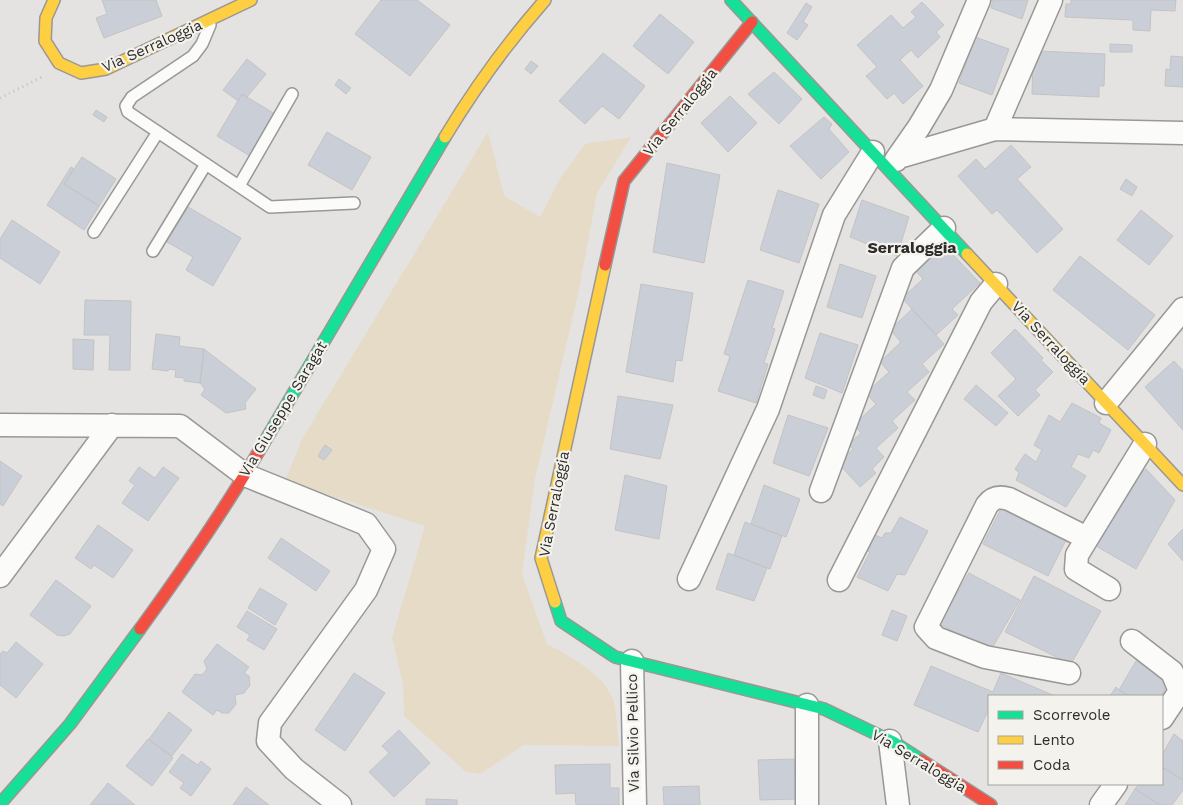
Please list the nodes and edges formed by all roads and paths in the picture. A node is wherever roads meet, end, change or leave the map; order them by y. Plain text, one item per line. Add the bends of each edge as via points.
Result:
1 (54, 0) edge
2 (252, 0) edge
3 (545, 0) edge
4 (731, 0) edge
5 (979, 0) edge
6 (1051, 0) edge
7 (213, 18) junction
8 (752, 22) junction
9 (66, 66) junction
10 (292, 94) dead end
11 (0, 98) edge
12 (995, 129) junction
13 (158, 132) junction
14 (1183, 133) edge
15 (886, 159) junction
16 (206, 164) junction
17 (239, 186) junction
18 (354, 203) dead end
19 (944, 228) junction
20 (94, 232) dead end
21 (153, 251) dead end
22 (996, 284) junction
23 (1183, 309) edge
24 (1106, 402) junction
25 (0, 425) edge
26 (112, 426) junction
27 (1145, 444) junction
28 (245, 475) junction
29 (1183, 485) edge
30 (822, 491) dead end
31 (1087, 538) junction
32 (0, 576) edge
33 (688, 579) dead end
34 (839, 580) dead end
35 (1109, 589) dead end
36 (1132, 641) dead end
37 (632, 661) junction
38 (1069, 673) dead end
39 (807, 705) junction
40 (1163, 716) edge
41 (890, 741) junction
42 (1115, 785) edge
43 (0, 804) edge
44 (340, 805) edge
45 (635, 805) edge
46 (808, 805) edge
47 (898, 805) edge
48 (991, 805) edge
49 (1101, 805) edge

1 - 9 street via 46,18 45,41 59,63
2 - 7 street, Via Serraloggia
3 - 28 street, Via Giuseppe Saragat via 522,26 460,112
4 - 8 street, Via Serraloggia
5 - 15 street via 941,90 919,128
6 - 12 street
7 - 9 street, Via Serraloggia via 106,69 81,73
7 - 13 lane via 193,56 132,97 126,106 128,112
8 - 15 street, Via Serraloggia
8 - 37 street, Via Serraloggia via 624,181 541,558 561,621 615,657
9 - 11 path
10 - 17 lane
12 - 14 street
12 - 15 street
13 - 16 lane
13 - 20 lane
15 - 19 street, Via Serraloggia
15 - 33 street via 834,215 768,409
16 - 17 lane
16 - 21 lane
17 - 18 lane via 270,207
19 - 22 street, Via Serraloggia
19 - 30 street via 903,268
22 - 24 street, Via Serraloggia
22 - 34 street via 981,302
23 - 24 street
24 - 27 street, Via Serraloggia
25 - 26 street
26 - 28 street via 180,426
26 - 32 street
27 - 29 street, Via Serraloggia
27 - 31 street
28 - 43 street, Via Giuseppe Saragat via 164,596 82,708
28 - 44 street via 366,524 384,549 366,590 270,723 268,741 294,769
31 - 35 street via 1077,555 1076,569
31 - 38 street via 1008,499 994,498 987,505 926,627 936,638 985,657
36 - 40 street via 1172,672 1180,691
37 - 39 street, Via Serraloggia
37 - 45 street, Via Silvio Pellico
39 - 41 street, Via Serraloggia via 824,709
39 - 46 street
41 - 47 street
41 - 48 street, Via Serraloggia
42 - 49 street

